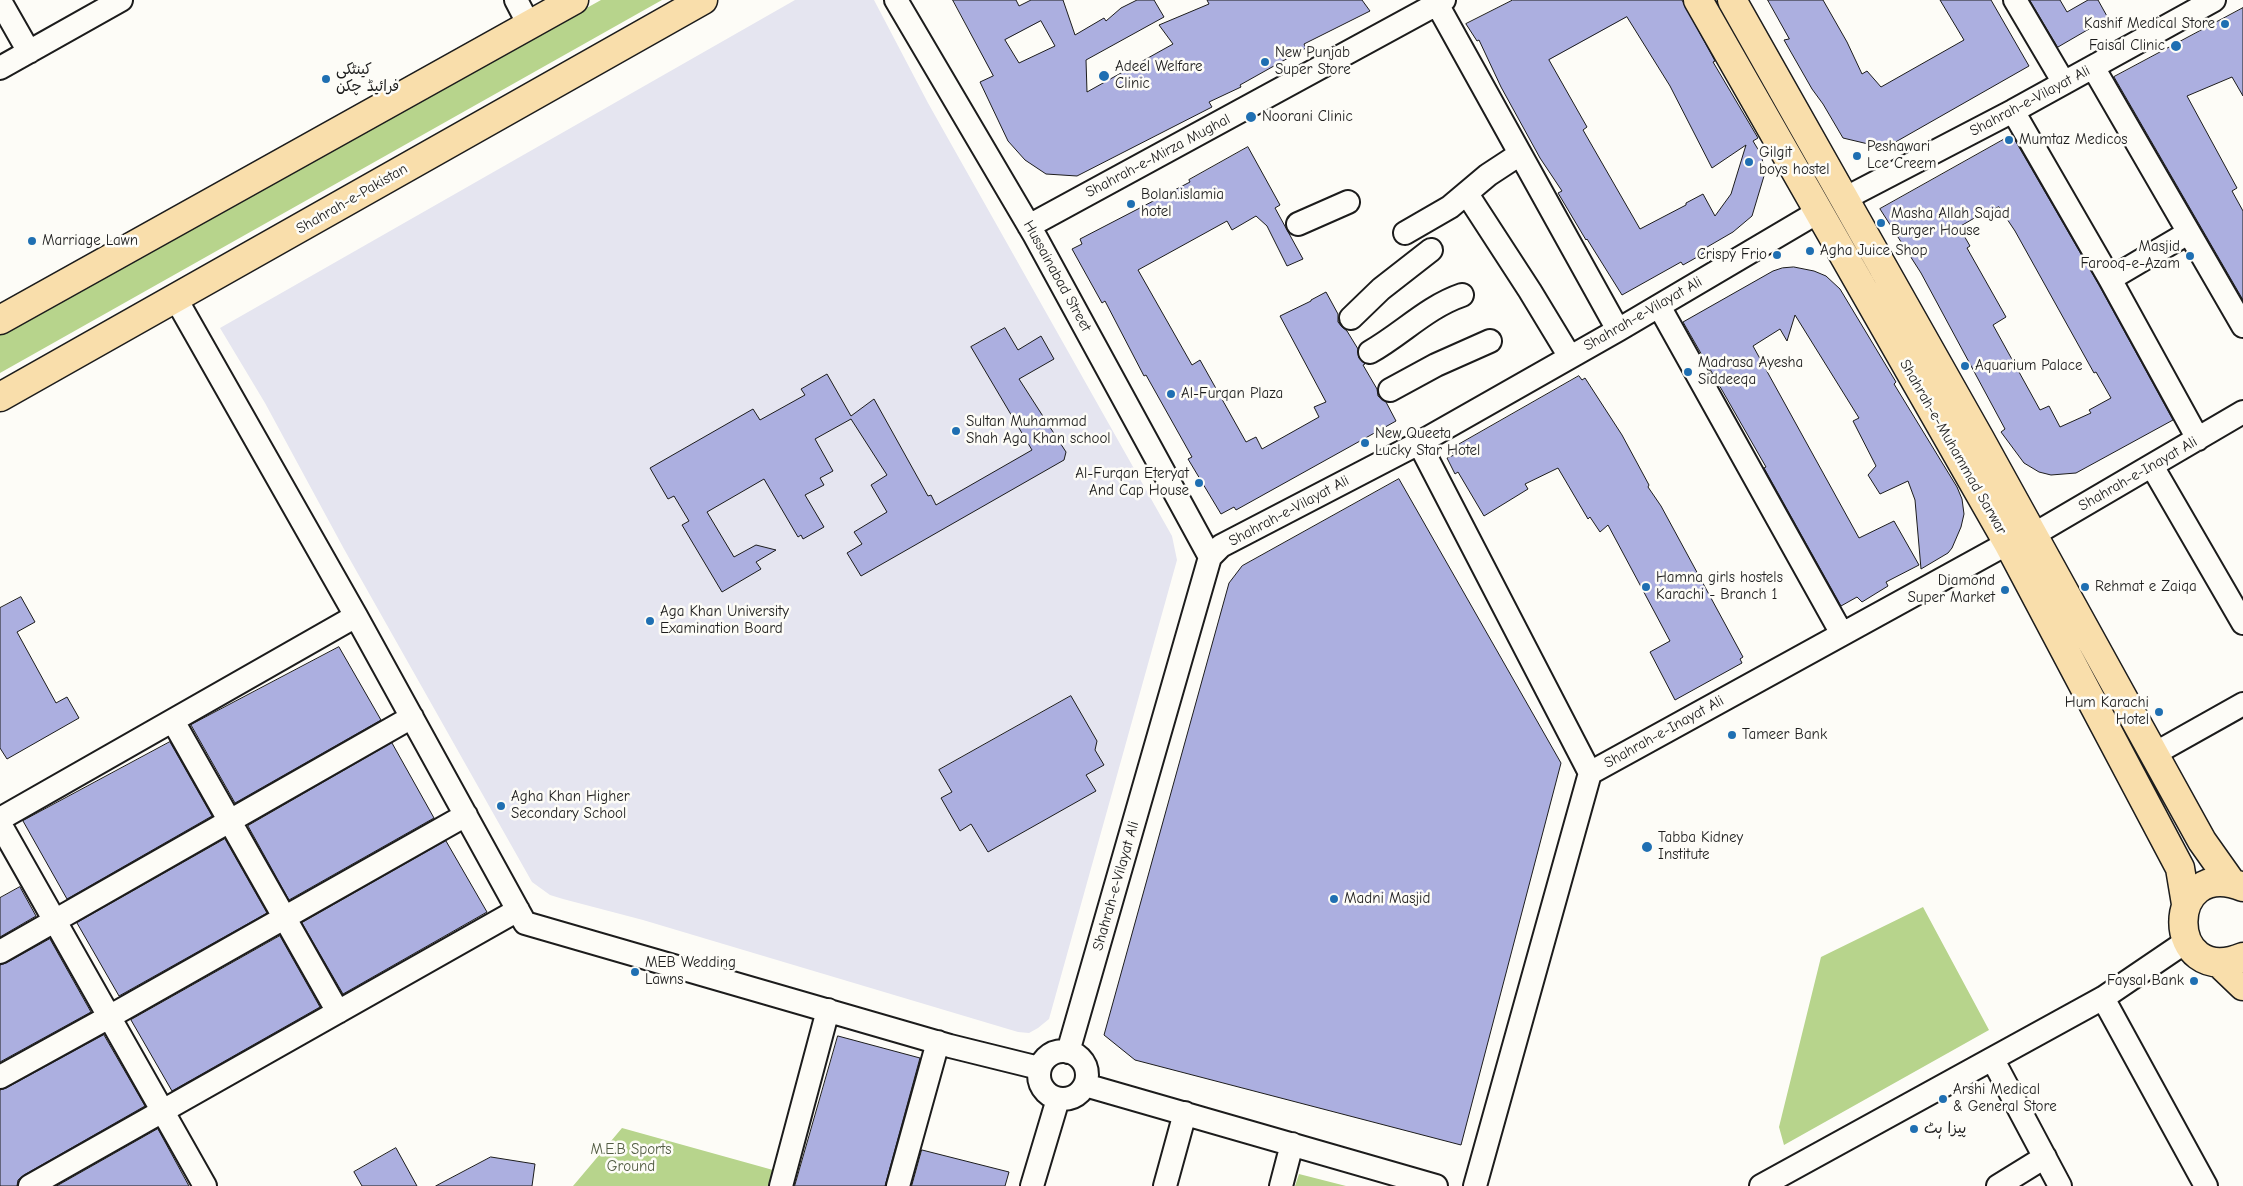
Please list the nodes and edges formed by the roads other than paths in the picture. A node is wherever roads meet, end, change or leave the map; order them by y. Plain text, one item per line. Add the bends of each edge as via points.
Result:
1 (121, 0) edge
2 (516, 0) edge
3 (574, 0) edge
4 (703, 0) edge
5 (896, 0) edge
6 (1698, 0) edge
7 (1732, 0) edge
8 (2015, 0) edge
9 (2214, 0) edge
10 (0, 1) edge
11 (1441, 2) edge
12 (529, 25) junction
13 (30, 52) junction
14 (2093, 67) junction
15 (0, 68) edge
16 (2064, 83) junction
17 (2013, 111) junction
18 (1520, 154) junction
19 (1467, 194) junction
20 (1844, 199) junction
21 (1348, 202) dead end
22 (1818, 212) junction
23 (1298, 224) dead end
24 (1029, 226) junction
25 (1405, 233) dead end
26 (2188, 233) junction
27 (1431, 250) dead end
28 (2110, 279) junction
29 (1462, 294) dead end
30 (176, 299) junction
31 (1659, 306) junction
32 (1351, 318) dead end
33 (0, 320) edge
34 (2243, 326) edge
35 (1618, 330) junction
36 (1490, 341) dead end
37 (1370, 352) dead end
38 (1570, 358) junction
39 (1390, 390) dead end
40 (0, 397) edge
41 (2243, 412) edge
42 (2198, 439) junction
43 (1419, 443) junction
44 (2152, 466) junction
45 (2021, 539) junction
46 (1210, 556) junction
47 (356, 616) junction
48 (2243, 623) edge
49 (1842, 634) junction
50 (2243, 704) edge
51 (412, 717) junction
52 (173, 721) junction
53 (2154, 754) junction
54 (1590, 773) junction
55 (466, 815) junction
56 (0, 819) edge
57 (230, 821) junction
58 (0, 824) edge
59 (2237, 885) edge
60 (2186, 904) junction
61 (518, 910) junction
62 (284, 918) junction
63 (55, 922) junction
64 (2187, 942) junction
65 (0, 952) edge
66 (2231, 960) edge
67 (2243, 986) edge
68 (2104, 998) junction
69 (828, 1010) junction
70 (338, 1012) junction
71 (109, 1017) junction
72 (938, 1042) junction
73 (1068, 1052) junction
74 (1993, 1060) junction
75 (1039, 1068) junction
76 (0, 1077) edge
77 (1085, 1085) junction
78 (1058, 1099) junction
79 (163, 1111) junction
80 (1184, 1113) junction
81 (1292, 1144) junction
82 (2045, 1157) junction
83 (30, 1186) edge
84 (205, 1186) edge
85 (781, 1186) edge
86 (898, 1186) edge
87 (1032, 1186) edge
88 (1165, 1186) edge
89 (1280, 1186) edge
90 (1436, 1186) edge
91 (1475, 1186) edge
92 (1761, 1186) edge
93 (1998, 1186) edge
94 (2060, 1186) edge
95 (2206, 1186) edge

1 - 13 street
2 - 12 street
3 - 12 main road
4 - 30 main road, Shahrah-e-Pakistan
5 - 24 street, Hussainabad Street
6 - 22 main road, Shahrah-e-Muhammad Sarwar
7 - 20 main road, Shahrah-e-Muhammad Sarwar
8 - 16 street
9 - 14 street, Shahrah-e-Vilayat Ali
10 - 13 street
11 - 18 street
11 - 24 street, Shahrah-e-Mirza Mughal
12 - 33 main road
13 - 15 street
14 - 16 street, Shahrah-e-Vilayat Ali
14 - 26 street
16 - 17 street, Shahrah-e-Vilayat Ali
17 - 20 street, Shahrah-e-Vilayat Ali
17 - 28 street
18 - 19 street via 1488,175
18 - 35 street
19 - 25 street
19 - 38 street
20 - 45 main road, Shahrah-e-Muhammad Sarwar
21 - 23 street
22 - 31 street, Shahrah-e-Vilayat Ali
22 - 45 main road, Shahrah-e-Muhammad Sarwar
24 - 46 street, Hussainabad Street
26 - 28 street
26 - 34 street
27 - 32 street via 1381,289
28 - 42 street
29 - 37 street via 1428,310
30 - 40 main road, Shahrah-e-Pakistan
30 - 47 street
31 - 35 street, Shahrah-e-Vilayat Ali
31 - 49 street
35 - 38 street, Shahrah-e-Vilayat Ali
36 - 39 street
38 - 43 street, Shahrah-e-Vilayat Ali
41 - 42 street, Shahrah-e-Inayat Ali
42 - 44 street, Shahrah-e-Inayat Ali
43 - 46 street, Shahrah-e-Vilayat Ali via 1221,546
43 - 54 street
44 - 45 street, Shahrah-e-Inayat Ali
44 - 48 street
45 - 49 street, Shahrah-e-Inayat Ali
45 - 53 main road, Shahrah-e-Muhammad Sarwar
45 - 60 main road, Shahrah-e-Muhammad Sarwar via 2180,868
46 - 73 street, Shahrah-e-Vilayat Ali
47 - 51 street
47 - 52 street
49 - 54 street, Shahrah-e-Inayat Ali
50 - 53 street
51 - 55 street
51 - 57 street
52 - 56 street
52 - 57 street
53 - 59 main road, Shahrah-e-Muhammad Sarwar via 2202,841
54 - 91 street, Shahrah-e-Inayat Ali
55 - 61 street
55 - 62 street
57 - 62 street
57 - 63 street
58 - 63 street
59 - 60 main road via 2218,882 2204,886
60 - 64 main road, Shahrah-e-Muhammad Sarwar via 2182,929
61 - 69 street via 525,923
61 - 70 street
62 - 70 street
62 - 71 street
63 - 65 street
63 - 71 street
64 - 66 main road via 2206,959
64 - 68 street
66 - 67 main road
68 - 74 street
68 - 95 street
69 - 72 street
69 - 85 street
70 - 79 street
71 - 76 street
71 - 79 street
72 - 75 street
72 - 86 street
73 - 75 street via 1047,1056
73 - 77 street via 1076,1055 1086,1068
74 - 82 street
74 - 92 street
75 - 78 street via 1039,1083 1043,1090
77 - 78 street via 1074,1097
77 - 80 street
78 - 87 street
79 - 83 street
79 - 84 street
80 - 81 street
80 - 88 street
81 - 89 street
81 - 90 street
82 - 93 street
82 - 94 street

